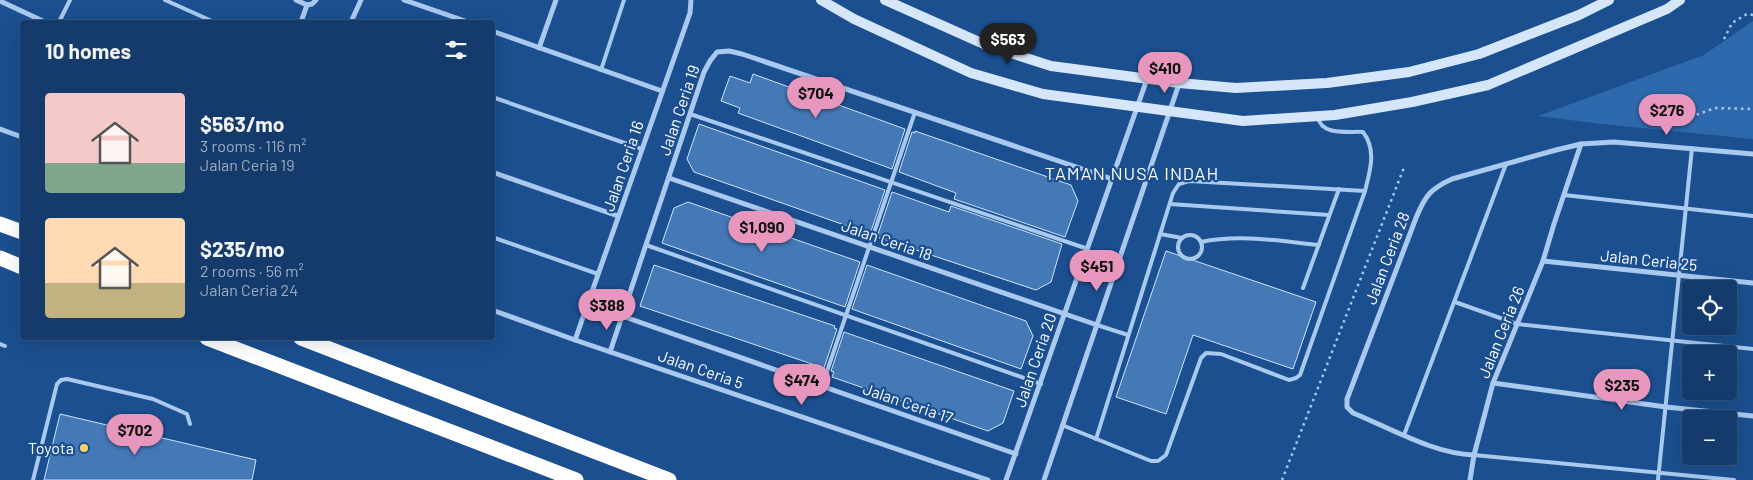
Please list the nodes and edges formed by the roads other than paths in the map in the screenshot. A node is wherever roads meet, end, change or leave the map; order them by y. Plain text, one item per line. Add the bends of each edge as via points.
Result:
1 (70, 0) edge
2 (165, 0) edge
3 (296, 0) edge
4 (316, 0) edge
5 (361, 0) edge
6 (404, 0) edge
7 (556, 0) edge
8 (624, 0) edge
9 (692, 0) edge
10 (821, 0) edge
11 (885, 0) edge
12 (1609, 0) edge
13 (1680, 0) edge
14 (0, 1) edge
15 (307, 5) junction
16 (41, 20) edge
17 (60, 20) edge
18 (210, 20) edge
19 (302, 20) edge
20 (352, 20) edge
21 (462, 20) edge
22 (495, 32) edge
23 (539, 48) junction
24 (601, 70) junction
25 (1146, 79) junction
26 (1179, 83) junction
27 (662, 91) junction
28 (495, 98) edge
29 (1137, 107) junction
30 (1169, 111) junction
31 (915, 112) junction
32 (690, 114) junction
33 (1318, 116) junction
34 (0, 129) edge
35 (20, 136) edge
36 (1581, 144) junction
37 (1692, 148) junction
38 (642, 150) junction
39 (1753, 154) edge
40 (1506, 164) junction
41 (495, 173) edge
42 (669, 178) junction
43 (1112, 179) junction
44 (891, 182) junction
45 (1339, 189) junction
46 (1365, 191) junction
47 (1564, 195) junction
48 (1170, 204) junction
49 (1686, 208) junction
50 (1330, 215) junction
51 (618, 216) junction
52 (1753, 216) edge
53 (0, 224) edge
54 (20, 231) edge
55 (1160, 234) junction
56 (495, 238) edge
57 (1182, 238) junction
58 (1201, 242) junction
59 (646, 245) junction
60 (1319, 245) junction
61 (869, 247) junction
62 (1088, 249) junction
63 (0, 258) edge
64 (1543, 261) junction
65 (20, 266) edge
66 (598, 274) junction
67 (1679, 276) junction
68 (1753, 283) edge
69 (1303, 288) dead end
70 (1455, 302) junction
71 (495, 311) edge
72 (1065, 314) junction
73 (846, 315) junction
74 (622, 316) junction
75 (1517, 324) junction
76 (1097, 325) junction
77 (1128, 335) junction
78 (212, 340) edge
79 (307, 340) edge
80 (575, 340) junction
81 (1672, 341) junction
82 (0, 344) edge
83 (5, 346) dead end
84 (1753, 349) edge
85 (610, 352) junction
86 (1493, 383) junction
87 (1040, 384) junction
88 (822, 386) junction
89 (1666, 407) junction
90 (1753, 416) edge
91 (190, 424) dead end
92 (1062, 425) junction
93 (1404, 435) junction
94 (1096, 439) junction
95 (1016, 454) junction
96 (1474, 455) junction
97 (1659, 473) junction
98 (33, 480) edge
99 (576, 480) edge
100 (669, 480) edge
101 (988, 480) edge
102 (1006, 480) edge
103 (1044, 480) edge
104 (1470, 480) edge
105 (1658, 480) edge
106 (1734, 480) edge

1 - 17 lane
2 - 18 lane
3 - 15 street
4 - 15 street
5 - 20 street
6 - 21 street
7 - 23 street
8 - 24 lane
9 - 27 street, Jalan Ceria 16
10 - 29 main road via 854,19 972,73 1043,94
11 - 25 main road via 986,45 1050,66
12 - 26 main road via 1580,16 1479,54 1409,72 1327,83 1236,88
13 - 33 main road via 1667,9 1488,85 1412,102
14 - 16 street
15 - 19 street
22 - 23 street
23 - 24 street
24 - 27 street
25 - 26 main road
25 - 29 street, Jalan Ceria 20
26 - 30 street
27 - 38 street, Jalan Ceria 16
28 - 38 lane
29 - 30 main road
29 - 43 street, Jalan Ceria 20
30 - 33 main road via 1243,121
30 - 76 street
31 - 32 street, Jalan Ceria 19 via 729,51 717,52 710,61
31 - 43 street, Jalan Ceria 19
31 - 44 lane
32 - 42 street, Jalan Ceria 19
32 - 44 lane
33 - 46 lane via 1324,128 1363,132 1368,139 1372,160
34 - 35 street
36 - 37 street, Jalan Ceria 28 via 1614,142
36 - 40 street, Jalan Ceria 28
36 - 47 street
37 - 39 street, Jalan Ceria 28
37 - 49 lane
38 - 51 street, Jalan Ceria 16
40 - 70 lane
40 - 93 street, Jalan Ceria 28 via 1452,179 1428,194 1347,399 1347,407 1353,412
41 - 51 street
42 - 59 street, Jalan Ceria 19
42 - 61 street, Jalan Ceria 18
43 - 62 street, Jalan Ceria 20
44 - 61 lane
44 - 62 lane
45 - 46 lane
45 - 48 lane via 1189,181 1179,184
45 - 50 lane
46 - 94 lane via 1300,375 1289,380 1221,354 1206,353 1201,358 1166,455 1158,461 1151,461
47 - 49 lane
47 - 64 street, Jalan Ceria 26
48 - 50 lane
48 - 55 lane
49 - 52 lane
49 - 67 lane
50 - 60 lane
51 - 66 street, Jalan Ceria 16
53 - 54 highway
55 - 57 lane
55 - 77 lane
56 - 66 lane
57 - 58 lane via 1193,235
57 - 58 lane via 1179,249 1183,256 1190,258 1198,256
58 - 60 lane via 1241,238
59 - 73 lane
59 - 74 street, Jalan Ceria 19
60 - 69 lane
61 - 72 street, Jalan Ceria 18
61 - 73 lane
62 - 72 street, Jalan Ceria 20
63 - 65 highway
64 - 67 street, Jalan Ceria 25
64 - 75 street, Jalan Ceria 26
66 - 80 street, Jalan Ceria 16
67 - 68 street, Jalan Ceria 25
67 - 81 lane
70 - 75 lane
70 - 93 lane
71 - 80 street, Jalan Ceria 5
72 - 76 street, Jalan Ceria 18
72 - 87 street, Jalan Ceria 20
73 - 87 lane
73 - 88 lane
74 - 85 street, Jalan Ceria 19
74 - 88 street, Jalan Ceria 17
75 - 81 lane
75 - 86 street, Jalan Ceria 26
76 - 77 lane
76 - 92 street
77 - 94 lane
78 - 99 highway
79 - 100 highway
80 - 85 street, Jalan Ceria 5
81 - 84 lane
81 - 89 lane
82 - 83 lane
85 - 101 street, Jalan Ceria 5
86 - 89 street
86 - 96 street, Jalan Ceria 26
87 - 95 street, Jalan Ceria 20
88 - 95 street, Jalan Ceria 17
89 - 90 street
89 - 97 lane
91 - 98 lane via 188,414 153,399 61,380 57,384
92 - 94 lane
92 - 103 street
93 - 96 street, Jalan Ceria 28 via 1459,455
95 - 102 street, Jalan Ceria 20
96 - 97 lane
96 - 104 street, Jalan Ceria 26
97 - 105 lane
97 - 106 lane

